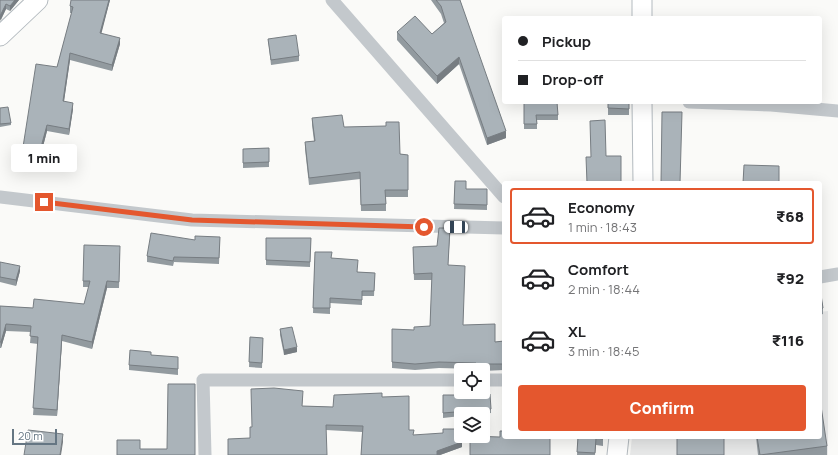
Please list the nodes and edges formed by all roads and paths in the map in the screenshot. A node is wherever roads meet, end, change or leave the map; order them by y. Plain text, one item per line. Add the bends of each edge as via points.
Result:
1 (38, 0) edge
2 (332, 0) edge
3 (642, 0) edge
4 (642, 16) edge
5 (0, 36) edge
6 (642, 104) edge
7 (744, 104) edge
8 (838, 111) edge
9 (643, 181) edge
10 (502, 195) edge
11 (0, 197) edge
12 (502, 228) edge
13 (838, 274) edge
14 (822, 277) edge
15 (454, 380) edge
16 (490, 380) edge
17 (502, 380) edge
18 (619, 439) edge
19 (205, 455) edge
20 (617, 455) edge

1 - 5 main road
2 - 10 street
3 - 4 main road
6 - 9 main road
7 - 8 street
11 - 12 street via 192,220
13 - 14 street
15 - 19 street via 203,380
16 - 17 street
18 - 20 main road

